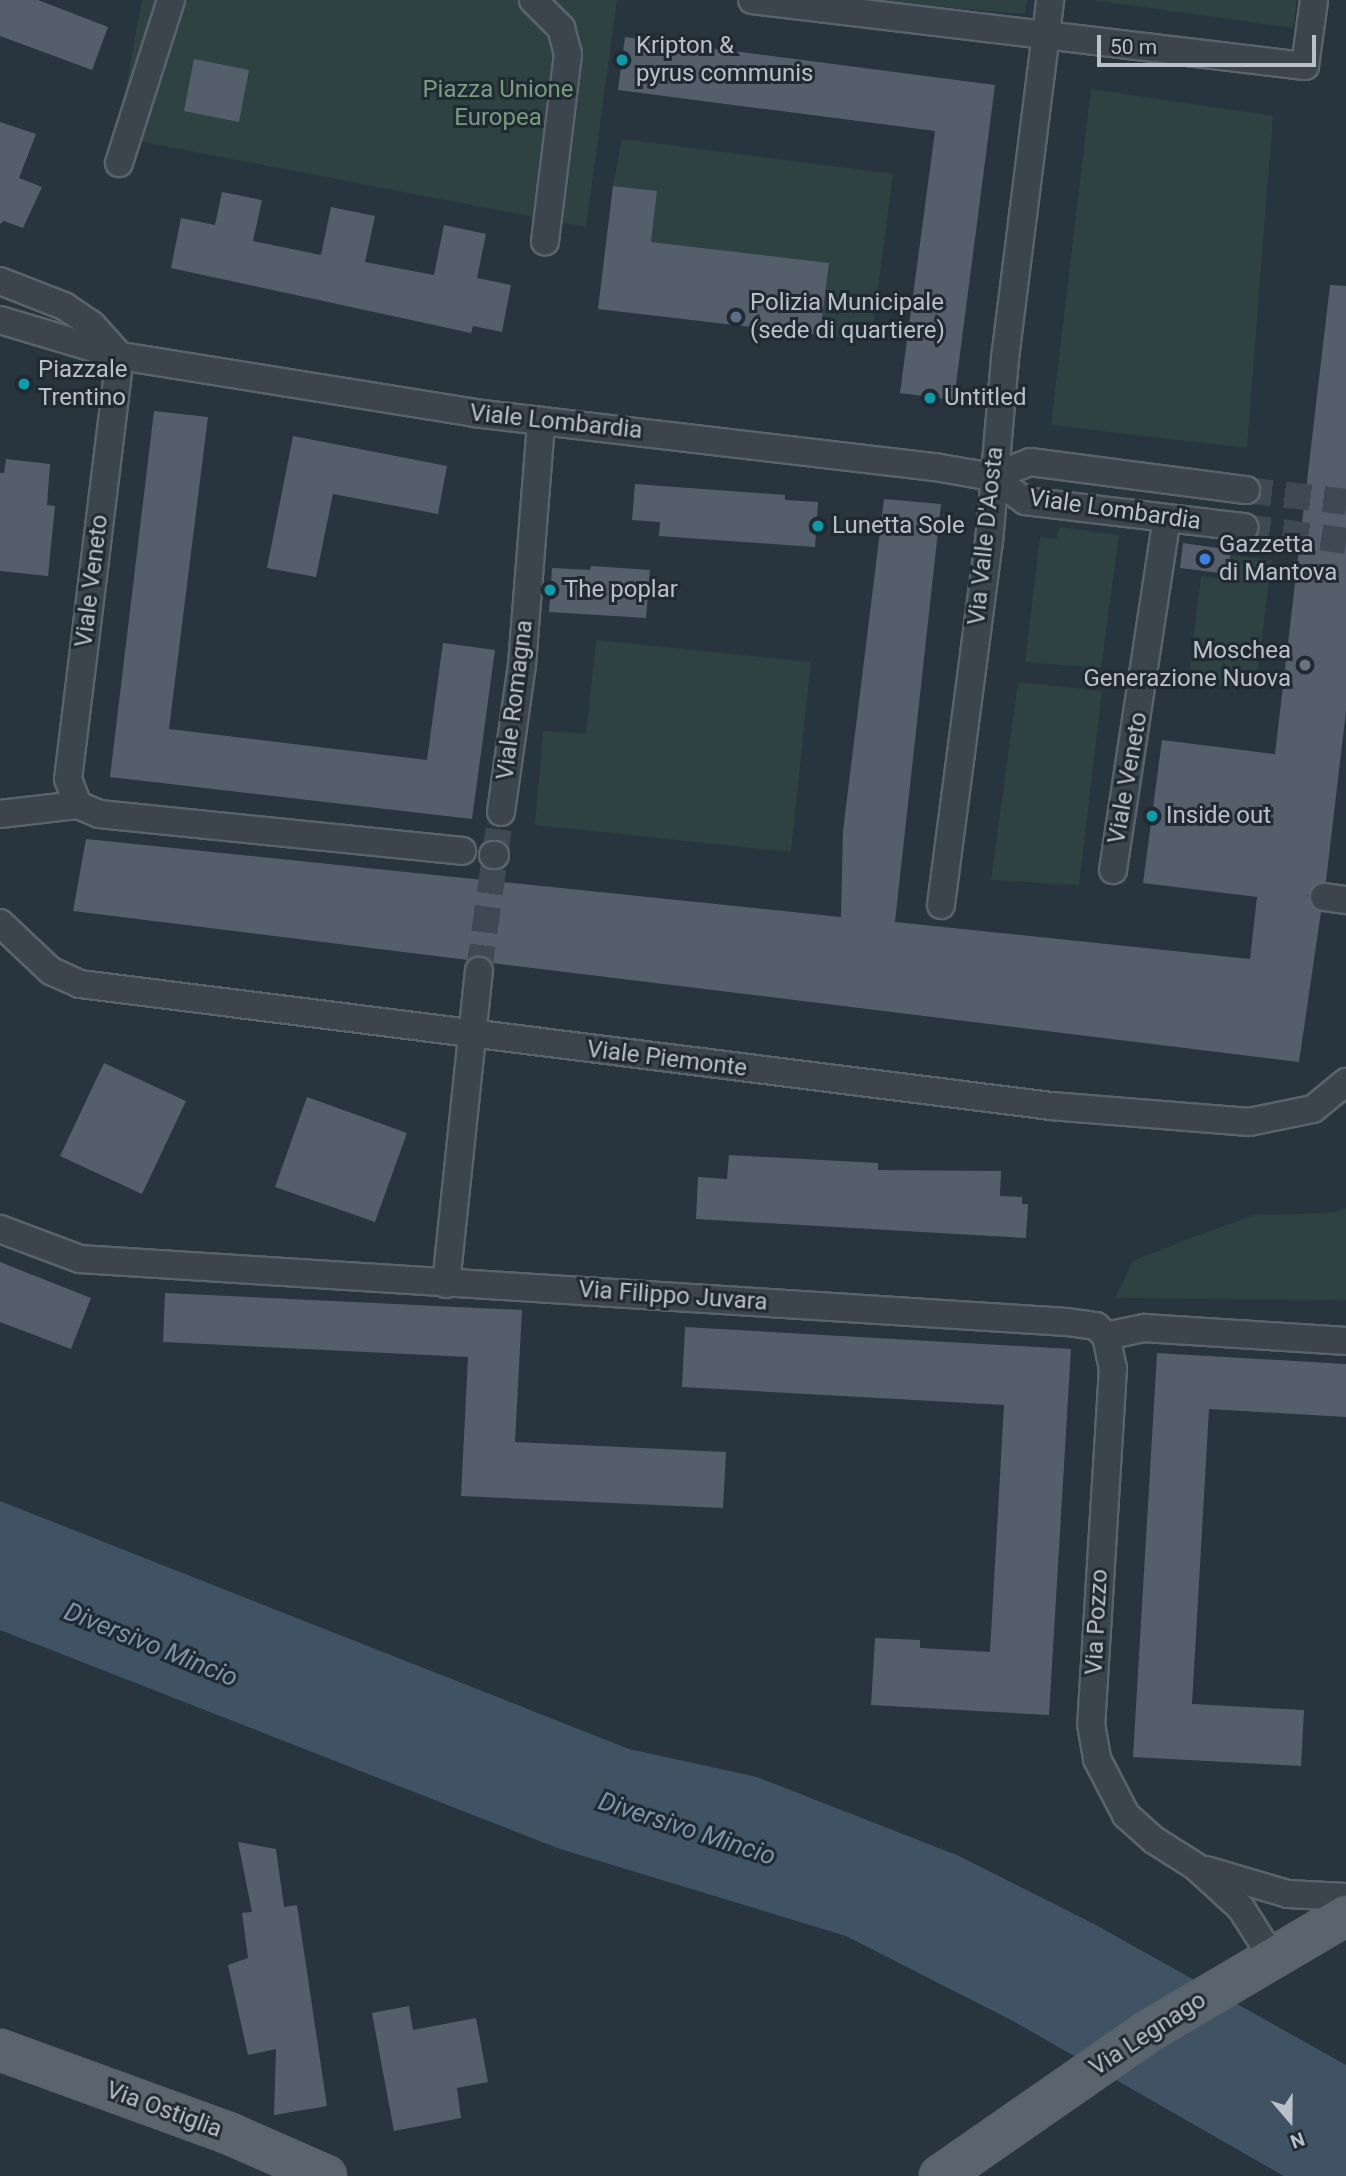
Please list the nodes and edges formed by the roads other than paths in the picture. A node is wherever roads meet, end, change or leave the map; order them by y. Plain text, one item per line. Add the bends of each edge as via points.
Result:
1 (171, 0) edge
2 (533, 0) edge
3 (752, 0) edge
4 (1050, 0) edge
5 (1314, 0) edge
6 (1047, 34) junction
7 (120, 163) dead end
8 (545, 242) dead end
9 (0, 281) edge
10 (0, 320) edge
11 (120, 356) junction
12 (541, 421) junction
13 (992, 477) junction
14 (1246, 490) tunnel mouth
15 (1167, 519) junction
16 (1244, 527) tunnel mouth
17 (78, 805) junction
18 (501, 812) tunnel mouth
19 (0, 814) edge
20 (462, 851) dead end
21 (1113, 870) dead end
22 (941, 905) dead end
23 (0, 923) edge
24 (479, 971) tunnel mouth
25 (470, 1036) junction
26 (1346, 1082) edge
27 (0, 1229) edge
28 (446, 1284) junction
29 (1106, 1336) junction
30 (1346, 1341) edge
31 (1195, 1866) junction
32 (1346, 1897) edge
33 (1346, 1914) edge
34 (1272, 1957) junction
35 (0, 2050) edge
36 (949, 2172) edge
37 (326, 2176) edge

1 - 7 street
2 - 8 street via 561,28 568,54
3 - 6 street
4 - 6 street, Via Valle D'Aosta
5 - 6 street via 1306,66
6 - 13 street, Via Valle D'Aosta
9 - 11 street via 64,306 92,325
10 - 11 street, Viale Lombardia
11 - 12 street, Viale Lombardia
11 - 17 street, Viale Veneto via 68,779
12 - 13 street, Viale Lombardia
12 - 18 street, Viale Romagna via 522,665
13 - 14 street, Viale Lombardia via 1030,462
13 - 15 street, Viale Lombardia via 1025,501
13 - 22 street, Via Valle D'Aosta via 989,542
15 - 16 street, Viale Lombardia
15 - 21 street, Viale Veneto
17 - 19 street
17 - 20 street via 99,814
23 - 25 street, Viale Piemonte via 51,971 80,984
24 - 25 street
25 - 26 street, Viale Piemonte via 1051,1106 1249,1122 1313,1109
25 - 28 street
27 - 28 street, Via Filippo Juvara via 80,1259
28 - 29 street, Via Filippo Juvara via 652,1292 1067,1322 1096,1326
29 - 30 street via 1145,1328
29 - 31 street, Via Pozzo via 1112,1368 1093,1738 1105,1781 1126,1815
31 - 32 street, Via Pozzo via 1288,1895
31 - 34 street, Via Pozzo via 1241,1908
33 - 34 main road, Via Legnago
34 - 36 main road, Via Legnago via 1084,2076
35 - 37 main road, Via Ostiglia via 228,2133

